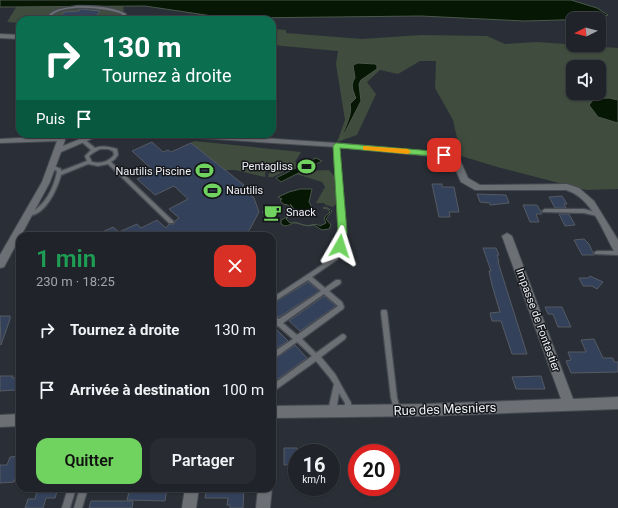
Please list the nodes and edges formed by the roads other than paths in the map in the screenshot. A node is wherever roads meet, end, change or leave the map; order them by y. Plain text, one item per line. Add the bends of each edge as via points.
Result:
1 (49, 16) edge
2 (123, 16) edge
3 (0, 36) edge
4 (16, 37) edge
5 (38, 138) edge
6 (62, 138) edge
7 (80, 138) edge
8 (88, 138) edge
9 (224, 138) edge
10 (83, 140) junction
11 (0, 141) edge
12 (336, 146) junction
13 (94, 150) junction
14 (57, 151) junction
15 (88, 162) junction
16 (108, 162) junction
17 (52, 167) junction
18 (59, 174) junction
19 (545, 211) dead end
20 (597, 214) junction
21 (28, 215) junction
22 (171, 222) dead end
23 (20, 232) edge
24 (507, 236) dead end
25 (16, 239) edge
26 (618, 249) edge
27 (598, 253) dead end
28 (618, 253) edge
29 (0, 264) edge
30 (308, 277) junction
31 (338, 282) dead end
32 (324, 292) junction
33 (276, 298) edge
34 (384, 312) dead end
35 (276, 320) edge
36 (279, 323) junction
37 (276, 325) edge
38 (343, 337) dead end
39 (296, 340) junction
40 (276, 354) edge
41 (315, 357) junction
42 (337, 384) junction
43 (276, 386) edge
44 (618, 403) edge
45 (569, 405) junction
46 (332, 411) junction
47 (348, 411) junction
48 (397, 411) junction
49 (276, 412) edge
50 (16, 420) edge
51 (0, 421) edge
52 (71, 492) edge
53 (83, 492) edge
54 (191, 492) edge
55 (265, 492) edge
56 (66, 508) edge
57 (78, 508) edge
58 (189, 508) edge
59 (263, 508) edge

1 - 2 lane via 62,9 104,8 118,10
3 - 4 street
5 - 11 street
6 - 14 street
7 - 10 lane
8 - 10 street
9 - 12 street
10 - 13 lane
10 - 14 street
12 - 20 street via 451,156 456,158 464,180 478,188 571,187 586,196
12 - 30 lane via 342,238 336,258
13 - 15 lane via 87,156
13 - 16 lane via 115,150 115,158
14 - 17 street
15 - 16 lane
15 - 18 lane
16 - 22 lane
17 - 18 lane via 59,170
17 - 21 street
18 - 21 lane via 42,208 37,213
19 - 20 lane via 584,211
20 - 26 street
21 - 23 street
24 - 45 street, Impasse de Fontastier
25 - 29 street
27 - 28 lane
30 - 32 lane
30 - 33 lane
31 - 32 lane
32 - 36 lane
32 - 39 lane via 341,307
34 - 48 lane
35 - 36 lane
36 - 37 lane
36 - 39 lane
38 - 41 lane
39 - 40 lane
39 - 41 lane
41 - 42 lane
41 - 43 lane
42 - 46 lane
42 - 47 lane via 348,403
44 - 45 street, Rue des Mesniers
45 - 48 street, Rue des Mesniers
46 - 47 street, Rue des Mesniers
46 - 49 street, Rue des Mesniers
47 - 48 street, Rue des Mesniers
50 - 51 street
52 - 56 lane
53 - 57 lane
54 - 58 street
55 - 59 street

